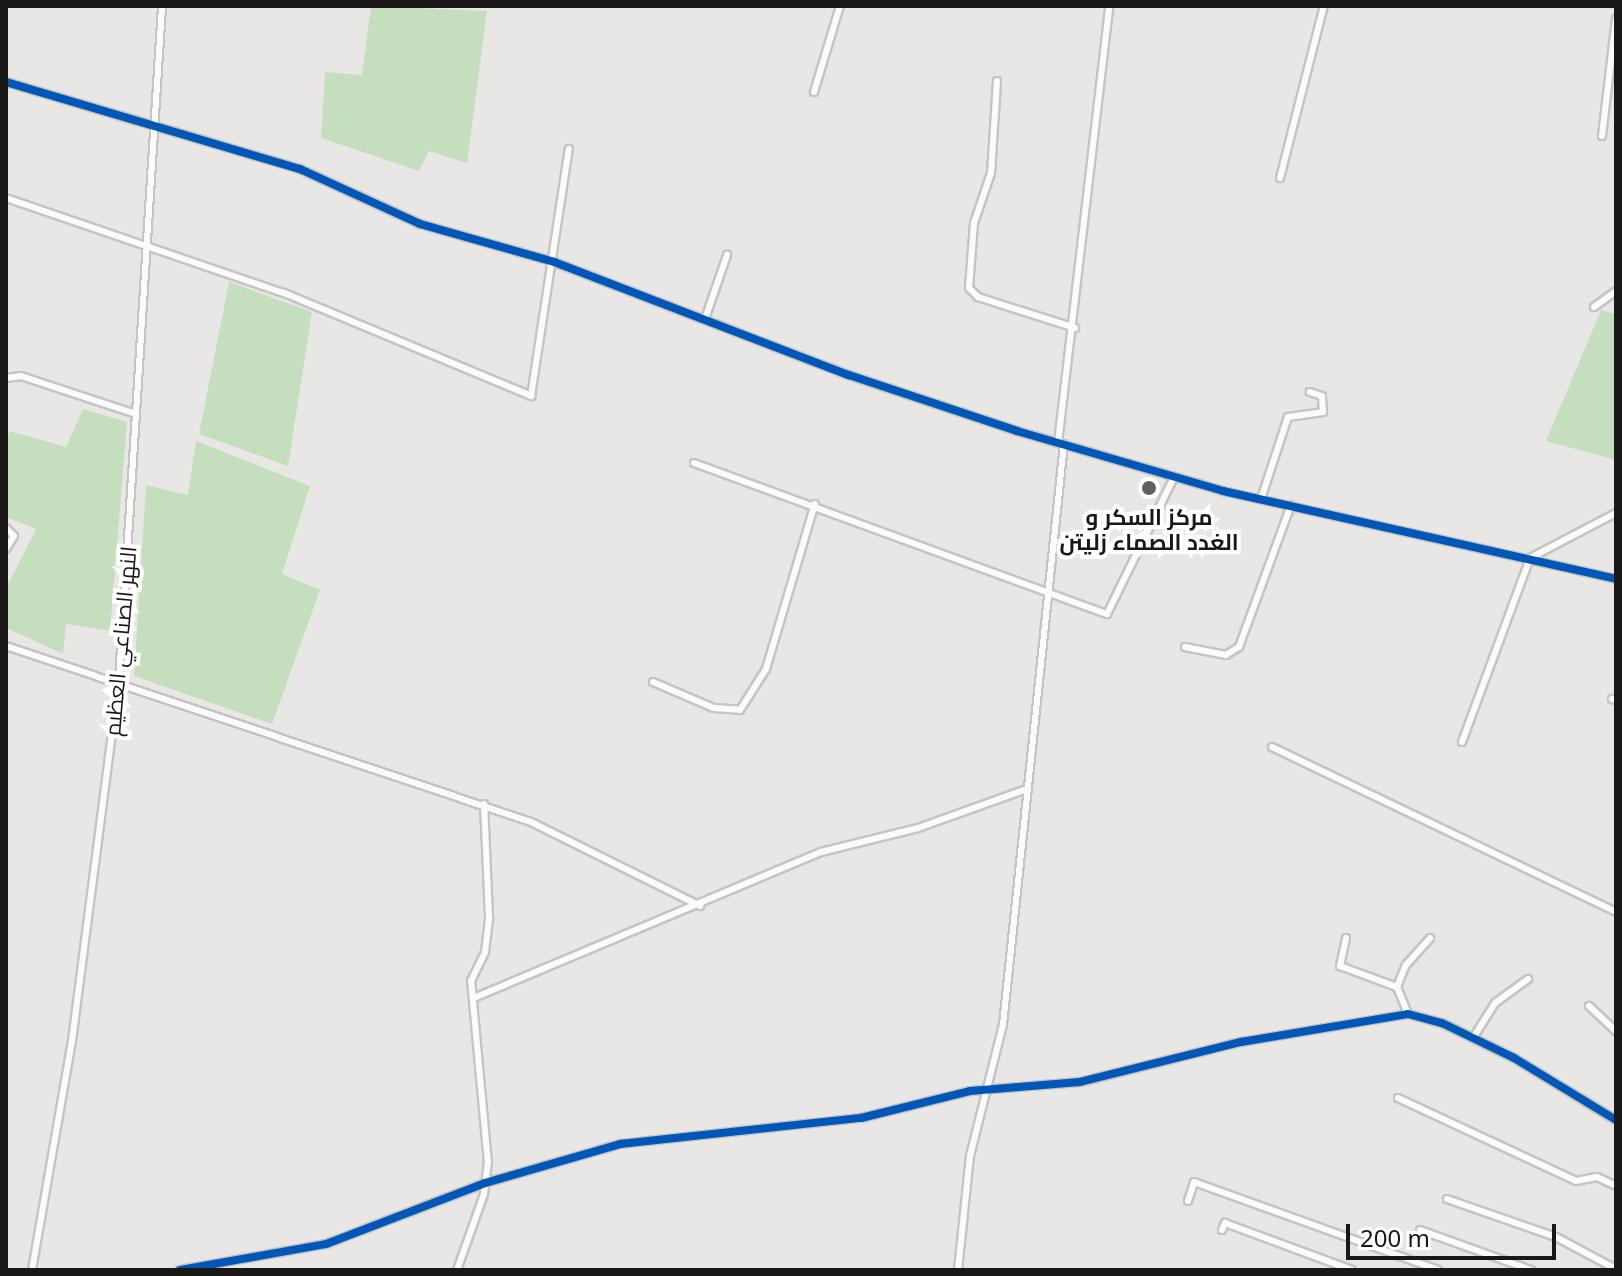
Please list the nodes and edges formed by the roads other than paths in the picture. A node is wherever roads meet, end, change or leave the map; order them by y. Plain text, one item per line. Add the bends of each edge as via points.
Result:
1 (162, 6) edge
2 (840, 6) edge
3 (1109, 6) edge
4 (1324, 6) edge
5 (1616, 19) edge
6 (997, 81) dead end
7 (6, 82) edge
8 (814, 92) dead end
9 (155, 123) junction
10 (1602, 136) dead end
11 (569, 149) dead end
12 (1280, 178) dead end
13 (6, 198) edge
14 (146, 249) junction
15 (727, 255) dead end
16 (554, 262) junction
17 (1616, 291) edge
18 (1594, 307) dead end
19 (705, 319) junction
20 (1075, 328) junction
21 (6, 378) edge
22 (1310, 392) dead end
23 (136, 414) junction
24 (1061, 444) junction
25 (694, 463) dead end
26 (1174, 477) junction
27 (1261, 499) junction
28 (815, 504) junction
29 (1291, 505) junction
30 (1616, 513) edge
31 (6, 528) edge
32 (6, 549) edge
33 (1530, 558) junction
34 (1616, 579) edge
35 (1047, 588) junction
36 (6, 646) edge
37 (1185, 647) dead end
38 (119, 679) junction
39 (653, 682) dead end
40 (1462, 742) dead end
41 (1272, 747) dead end
42 (1027, 789) junction
43 (484, 804) junction
44 (700, 906) junction
45 (1616, 912) edge
46 (1346, 938) dead end
47 (1430, 938) dead end
48 (1528, 979) dead end
49 (1397, 987) junction
50 (476, 997) junction
51 (1589, 1006) dead end
52 (1408, 1014) junction
53 (1616, 1031) edge
54 (1473, 1038) junction
55 (991, 1089) junction
56 (1398, 1098) dead end
57 (1616, 1120) edge
58 (485, 1183) junction
59 (1616, 1186) edge
60 (1447, 1199) dead end
61 (1188, 1201) dead end
62 (1222, 1230) dead end
63 (1420, 1230) dead end
64 (1616, 1269) edge
65 (32, 1270) edge
66 (180, 1270) edge
67 (457, 1270) edge
68 (958, 1270) edge
69 (1352, 1270) edge
70 (1438, 1270) edge
71 (1531, 1270) edge

1 - 9 street, النهر الصناعي العظيم
2 - 8 street
3 - 20 street
4 - 12 street
5 - 10 street
6 - 20 street via 991,173 974,223 969,288 978,297
7 - 9 street
9 - 14 street, النهر الصناعي العظيم
9 - 16 street via 313,173 420,224
11 - 16 street
13 - 14 street
14 - 16 street via 297,298 531,396
14 - 23 street, النهر الصناعي العظيم
15 - 19 street
16 - 19 street
17 - 18 street
19 - 24 street via 849,375
20 - 24 street
21 - 23 street via 21,376
22 - 27 street via 1322,396 1323,412 1288,417
23 - 38 street, النهر الصناعي العظيم
24 - 26 street
24 - 35 street
25 - 28 street
26 - 27 street
26 - 35 street via 1112,613
27 - 29 street
28 - 35 street
28 - 39 street via 766,669 740,710 714,708
29 - 33 street
29 - 37 street via 1239,647 1226,655
30 - 33 street
31 - 32 street via 14,536
33 - 34 street
33 - 40 street
35 - 42 street
36 - 38 street
38 - 43 street
38 - 65 street, النهر الصناعي العظيم via 72,1041
41 - 45 street
42 - 44 street via 918,828 821,852
42 - 55 street
43 - 44 street via 571,838
43 - 50 street via 489,917 485,952 471,981
44 - 50 street
46 - 49 street via 1340,966
47 - 49 street via 1406,965
48 - 54 street via 1495,1003
49 - 52 street
50 - 58 street via 489,1138
51 - 53 street
52 - 54 street
52 - 55 street via 1241,1042 1119,1075
54 - 57 street via 1562,1083
55 - 58 street via 844,1121 641,1140
55 - 68 street via 970,1156
56 - 59 street via 1576,1181 1597,1177
58 - 66 street via 326,1244
58 - 67 street
60 - 64 street via 1556,1237
61 - 70 street via 1194,1182
62 - 69 street via 1225,1223
63 - 71 street

